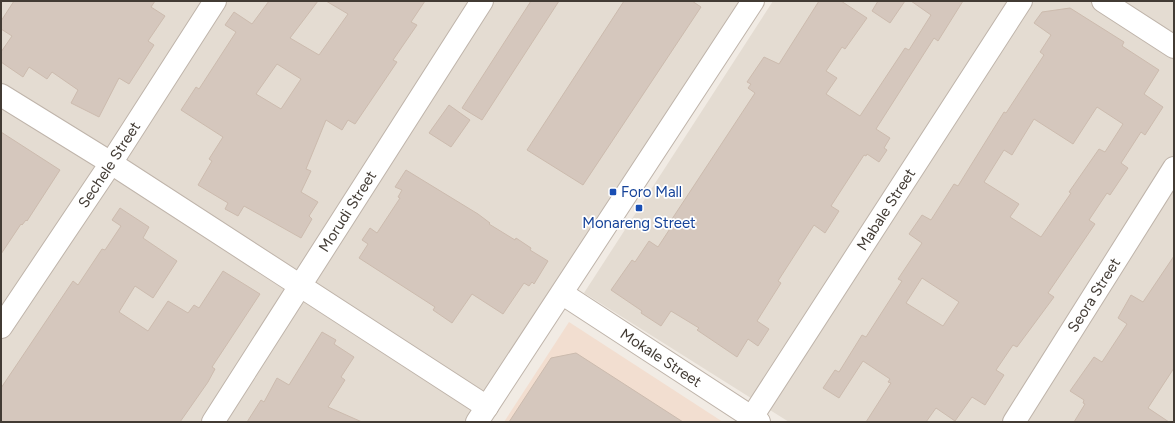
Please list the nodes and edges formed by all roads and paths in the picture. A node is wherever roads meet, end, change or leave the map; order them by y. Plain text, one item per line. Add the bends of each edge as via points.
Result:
1 (215, 1) edge
2 (482, 1) edge
3 (753, 1) edge
4 (1021, 1) edge
5 (1103, 1) edge
6 (1174, 47) edge
7 (1, 95) edge
8 (111, 163) junction
9 (1174, 168) edge
10 (300, 287) junction
11 (563, 294) junction
12 (1, 327) edge
13 (482, 415) edge
14 (755, 420) edge
15 (213, 422) edge
16 (1014, 422) edge

1 - 8 street, Sechele Street
2 - 10 street, Morudi Street
3 - 11 street
4 - 14 street, Mabale Street
5 - 6 street
7 - 8 street
8 - 10 street
8 - 12 street, Sechele Street
9 - 16 street, Seora Street
10 - 13 street
10 - 15 street, Morudi Street
11 - 13 street
11 - 14 street, Mokale Street

